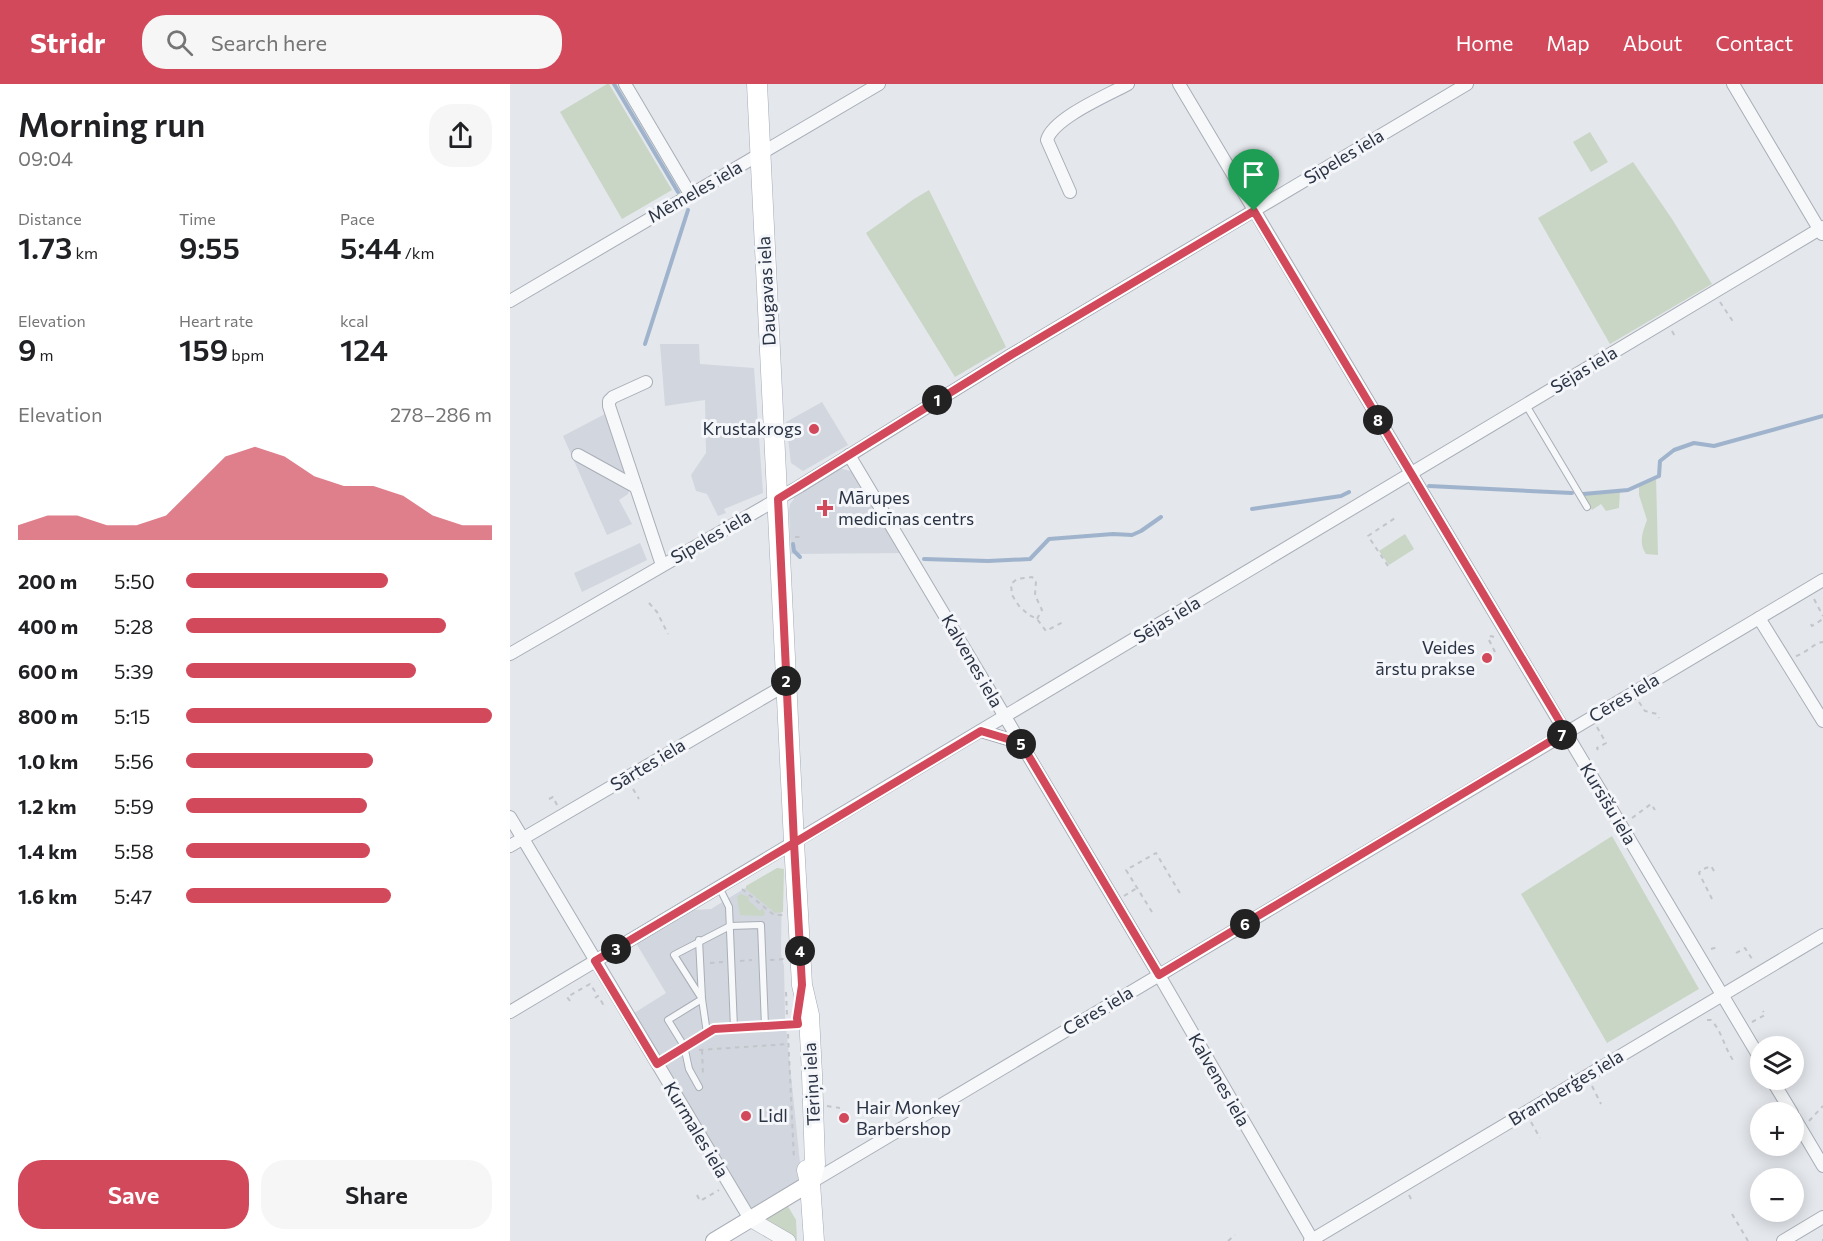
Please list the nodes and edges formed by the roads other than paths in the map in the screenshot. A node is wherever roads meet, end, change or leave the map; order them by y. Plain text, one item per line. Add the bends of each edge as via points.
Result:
1 (625, 84) edge
2 (758, 84) edge
3 (879, 84) edge
4 (1128, 84) edge
5 (1179, 84) edge
6 (1467, 84) edge
7 (1733, 84) edge
8 (761, 155) junction
9 (1070, 192) dead end
10 (690, 194) junction
11 (1254, 211) junction
12 (1822, 230) edge
13 (510, 301) edge
14 (646, 382) dead end
15 (1526, 405) junction
16 (578, 455) dead end
17 (849, 455) junction
18 (1411, 474) junction
19 (636, 487) junction
20 (778, 499) junction
21 (1587, 507) dead end
22 (662, 566) junction
23 (1823, 580) edge
24 (1759, 618) junction
25 (510, 654) edge
26 (787, 684) junction
27 (1004, 716) junction
28 (1823, 721) edge
29 (981, 731) junction
30 (1566, 732) junction
31 (1021, 743) junction
32 (510, 817) edge
33 (523, 839) junction
34 (794, 843) junction
35 (510, 846) edge
36 (719, 887) junction
37 (730, 926) junction
38 (1823, 935) edge
39 (699, 940) junction
40 (595, 961) junction
41 (1159, 975) junction
42 (802, 985) junction
43 (1722, 994) junction
44 (702, 999) junction
45 (510, 1012) edge
46 (798, 1024) junction
47 (765, 1026) junction
48 (734, 1028) junction
49 (707, 1033) junction
50 (1750, 1041) edge
51 (684, 1046) junction
52 (657, 1064) junction
53 (699, 1087) dead end
54 (1804, 1134) edge
55 (1823, 1166) edge
56 (810, 1182) junction
57 (1823, 1217) edge
58 (750, 1219) junction
59 (714, 1241) edge
60 (788, 1241) edge
61 (814, 1241) edge
62 (1311, 1241) edge
63 (1783, 1241) edge

1 - 10 street
2 - 8 main road, Daugavas iela
3 - 8 street, Mēmeles iela
4 - 9 street via 1069,117 1049,133 1047,140
5 - 11 street, Kursīšu iela
6 - 11 street, Sīpeles iela
7 - 12 street
8 - 10 street, Mēmeles iela
8 - 20 main road, Daugavas iela
10 - 13 street, Mēmeles iela
11 - 17 street, Sīpeles iela
11 - 18 street, Kursīšu iela
12 - 15 street, Sējas iela
14 - 19 street via 609,401
15 - 18 street, Sējas iela
15 - 21 lane
16 - 19 street
17 - 20 street, Sīpeles iela
17 - 27 street, Kalvenes iela
18 - 27 street, Sējas iela
18 - 30 street, Kursīšu iela
19 - 22 street
20 - 22 street, Sīpeles iela
20 - 26 main road, Tēriņu iela
22 - 25 street, Sīpeles iela
23 - 24 street, Cēres iela
24 - 28 street
24 - 30 street, Cēres iela
26 - 33 street, Sārtes iela
26 - 34 main road, Tēriņu iela
27 - 29 street, Sējas iela
27 - 31 street, Kalvenes iela
29 - 31 street
29 - 34 street, Sējas iela
30 - 41 street, Cēres iela
30 - 43 street, Kursīšu iela
31 - 41 street, Kalvenes iela
32 - 33 street, Kurmales iela
33 - 35 street, Sārtes iela
33 - 40 street, Kurmales iela
34 - 36 street, Sējas iela
34 - 42 main road, Tēriņu iela
36 - 37 lane via 728,902
36 - 40 street, Sējas iela
37 - 39 lane
37 - 47 lane via 761,925
37 - 48 lane
38 - 43 street, Bramberģes iela
39 - 44 lane
39 - 44 lane via 674,955
40 - 45 street, Sējas iela
40 - 52 street, Kurmales iela
41 - 56 street, Cēres iela
41 - 62 street, Kalvenes iela
42 - 46 main road, Tēriņu iela
42 - 56 main road, Tēriņu iela via 809,1015 814,1130 815,1164
43 - 50 street, Kursīšu iela
43 - 62 street, Bramberģes iela
44 - 49 lane
44 - 51 lane via 668,1020
46 - 47 lane
46 - 56 main road, Tēriņu iela via 805,1165
47 - 48 lane
48 - 49 lane
49 - 51 lane
51 - 52 lane
51 - 53 lane via 689,1069
52 - 58 street, Kurmales iela
54 - 55 street
56 - 58 main road, Cēres iela
56 - 61 main road, Tēriņu iela
57 - 63 street
58 - 59 main road, Cēres iela
58 - 60 street, Kurmales iela

